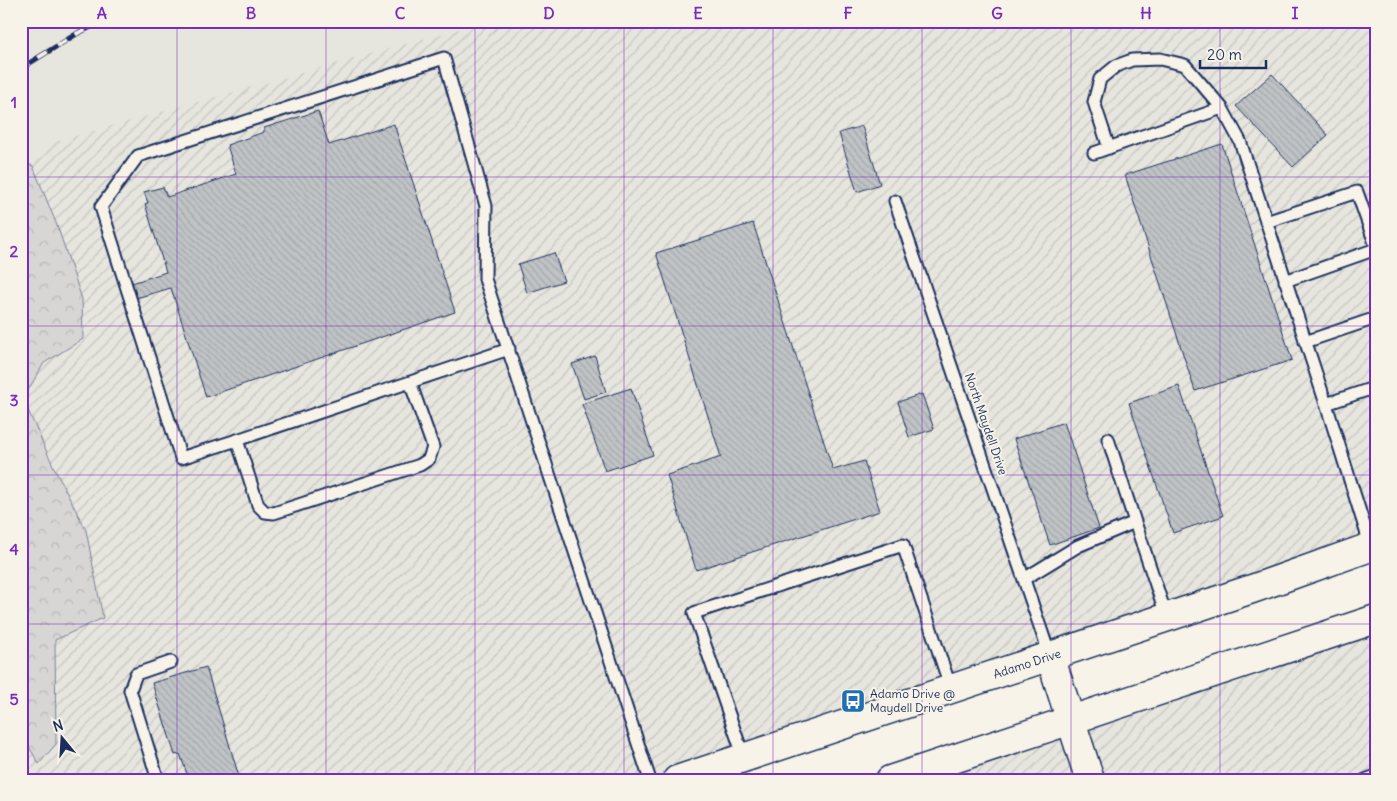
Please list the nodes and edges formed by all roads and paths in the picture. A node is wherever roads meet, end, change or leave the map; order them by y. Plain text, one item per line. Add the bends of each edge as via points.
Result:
1 (1222, 108) junction
2 (1109, 148) junction
3 (1094, 153) dead end
4 (895, 201) dead end
5 (1266, 222) junction
6 (1376, 248) edge
7 (1285, 281) junction
8 (1376, 318) edge
9 (1305, 342) junction
10 (509, 349) junction
11 (410, 382) junction
12 (1376, 386) edge
13 (1326, 404) junction
14 (1108, 439) dead end
15 (237, 440) junction
16 (1135, 522) junction
17 (1373, 546) edge
18 (1024, 579) junction
19 (1167, 618) junction
20 (1376, 619) edge
21 (1050, 656) junction
22 (171, 662) dead end
23 (951, 689) junction
24 (1071, 720) junction
25 (744, 758) junction
26 (1376, 776) edge
27 (158, 780) edge
28 (650, 780) edge
29 (677, 780) edge
30 (890, 780) edge
31 (1090, 780) edge
32 (1365, 780) edge

1 - 2 lane
1 - 2 lane via 1185,65 1160,59 1132,60 1116,66 1100,80 1094,102
1 - 5 lane via 1240,141
2 - 3 lane
4 - 18 lane, North Maydell Drive
5 - 6 lane via 1357,192
5 - 7 lane
6 - 7 lane
7 - 9 lane
8 - 9 lane
9 - 13 lane
10 - 11 lane
10 - 15 lane via 485,279 486,206 444,58 138,156 101,207 180,458
10 - 28 lane
11 - 15 lane
11 - 15 lane via 433,447 429,459 420,465 274,514 264,512 258,504
12 - 13 lane
13 - 17 lane
14 - 16 lane
16 - 18 lane via 1078,546
16 - 19 lane
17 - 19 main road, Adamo Drive
18 - 21 lane, North Maydell Drive
19 - 21 main road, Adamo Drive
20 - 24 main road
21 - 23 main road, Adamo Drive
21 - 24 main road
22 - 27 lane via 136,674 130,690
23 - 25 main road, Adamo Drive
23 - 25 lane via 903,545 694,613
24 - 30 main road
24 - 31 main road
25 - 29 main road, Adamo Drive
26 - 32 lane

